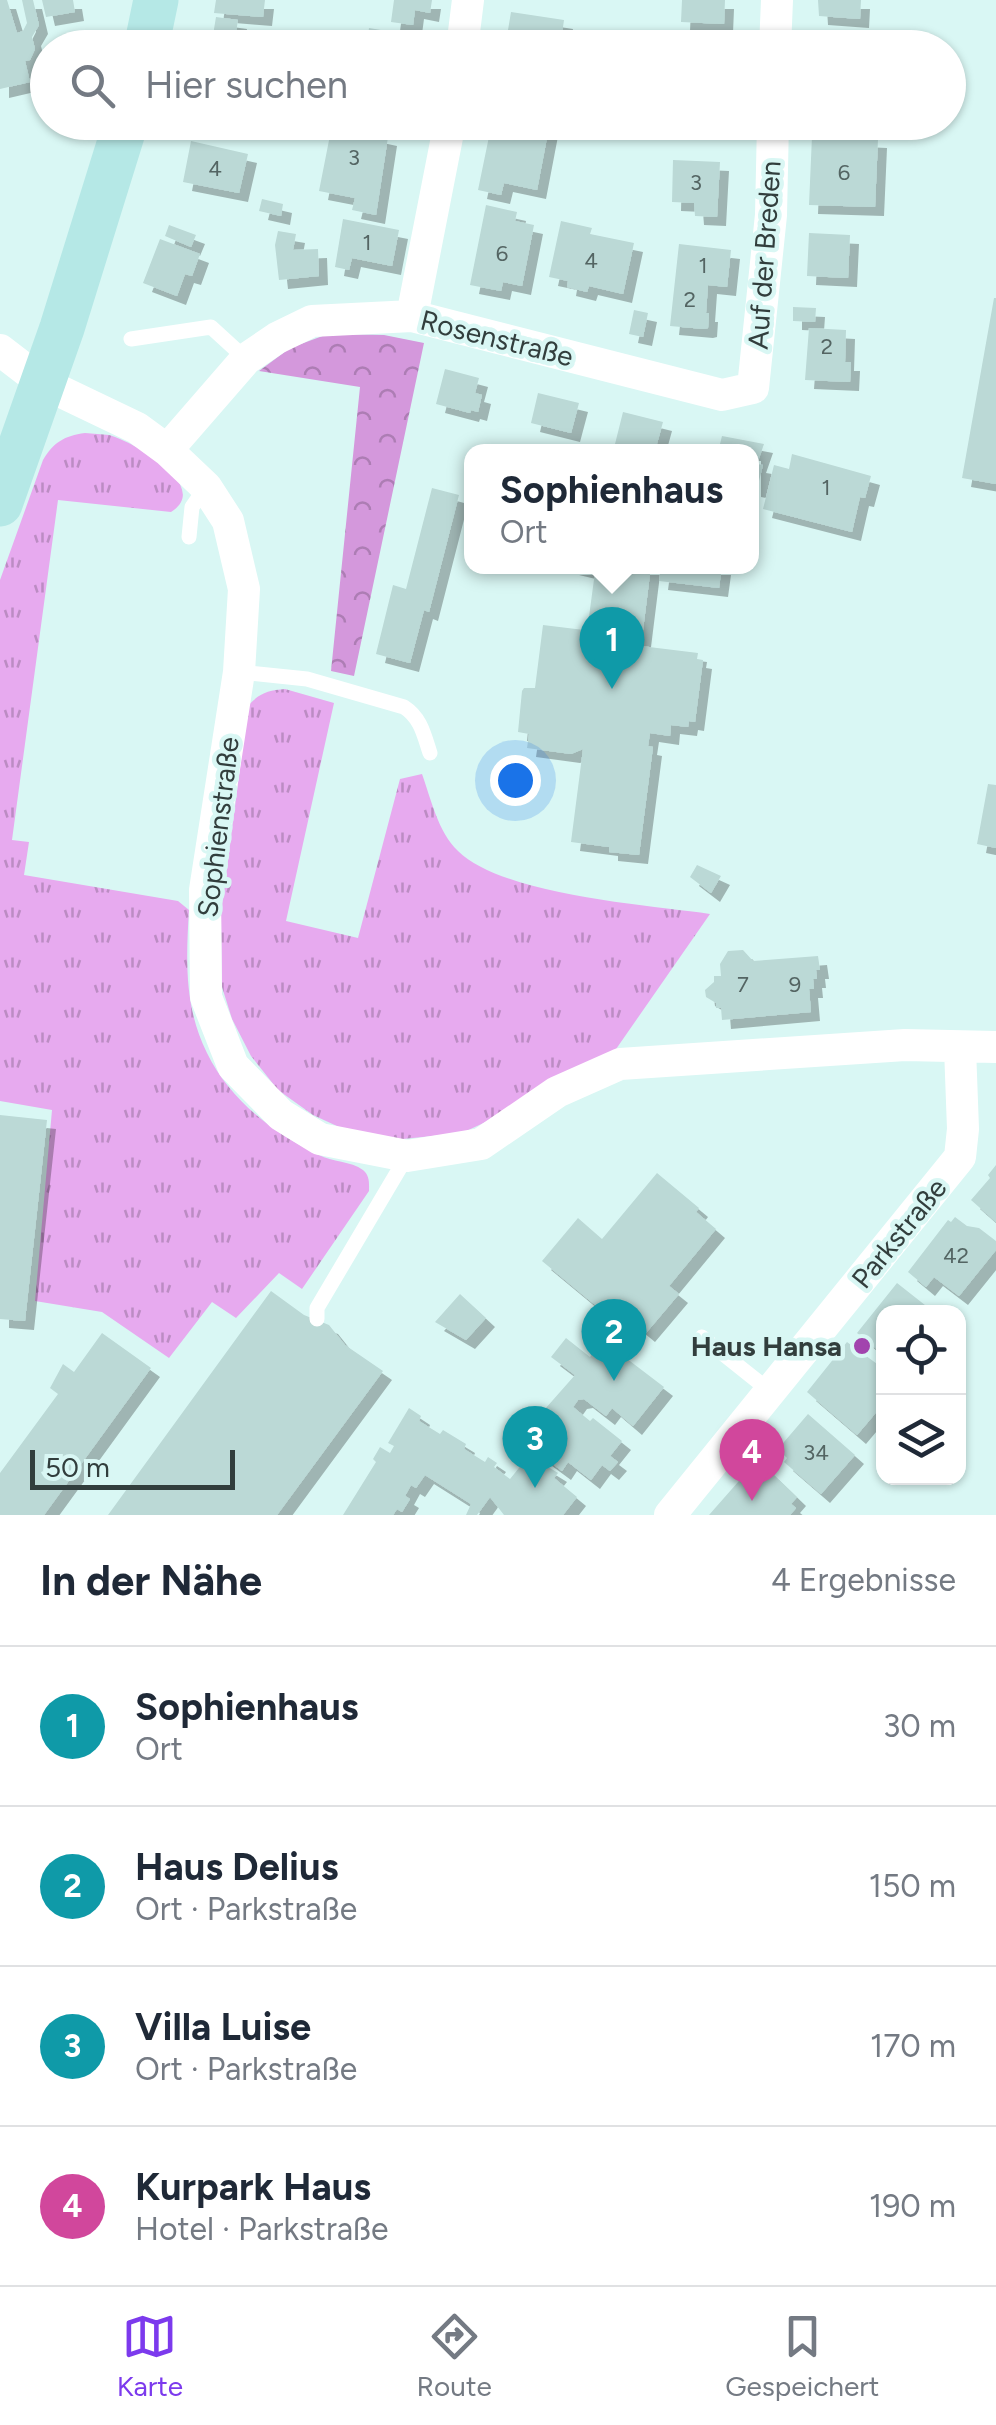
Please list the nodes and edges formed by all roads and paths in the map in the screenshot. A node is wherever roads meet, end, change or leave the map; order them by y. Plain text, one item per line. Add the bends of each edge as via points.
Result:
1 (156, 0) edge
2 (468, 0) edge
3 (776, 0) edge
4 (150, 30) edge
5 (464, 30) edge
6 (775, 30) edge
7 (120, 140) edge
8 (446, 140) edge
9 (772, 140) edge
10 (412, 316) junction
11 (132, 339) dead end
12 (0, 350) edge
13 (246, 359) junction
14 (43, 384) junction
15 (753, 388) joint
16 (167, 450) junction
17 (206, 487) junction
18 (0, 504) edge
19 (190, 537) dead end
20 (239, 672) junction
21 (430, 753) dead end
22 (996, 1047) edge
23 (960, 1048) junction
24 (408, 1156) junction
25 (316, 1319) dead end
26 (702, 1337) dead end
27 (771, 1392) junction
28 (670, 1515) edge

1 - 4 main road
2 - 5 street
3 - 6 street
7 - 14 main road
8 - 10 street
9 - 15 street, Auf der Breden
10 - 13 street, Rosenstraße via 312,322
10 - 15 street, Rosenstraße via 722,395
11 - 13 lane via 211,327
12 - 14 street, Sophienstraße
13 - 16 street, Rosenstraße
14 - 16 street, Sophienstraße via 137,428
14 - 18 main road
16 - 17 street, Sophienstraße
17 - 19 lane via 192,507
17 - 20 street, Sophienstraße via 228,521 244,589
20 - 21 lane via 307,679 404,707 420,723
20 - 24 street, Sophienstraße via 205,890 206,997 233,1066 281,1114 320,1139
22 - 23 street
23 - 24 street, Sophienstraße via 904,1045 620,1064 557,1092 481,1144
23 - 27 street, Parkstraße via 960,1157
24 - 25 lane
26 - 27 lane
27 - 28 street, Parkstraße

